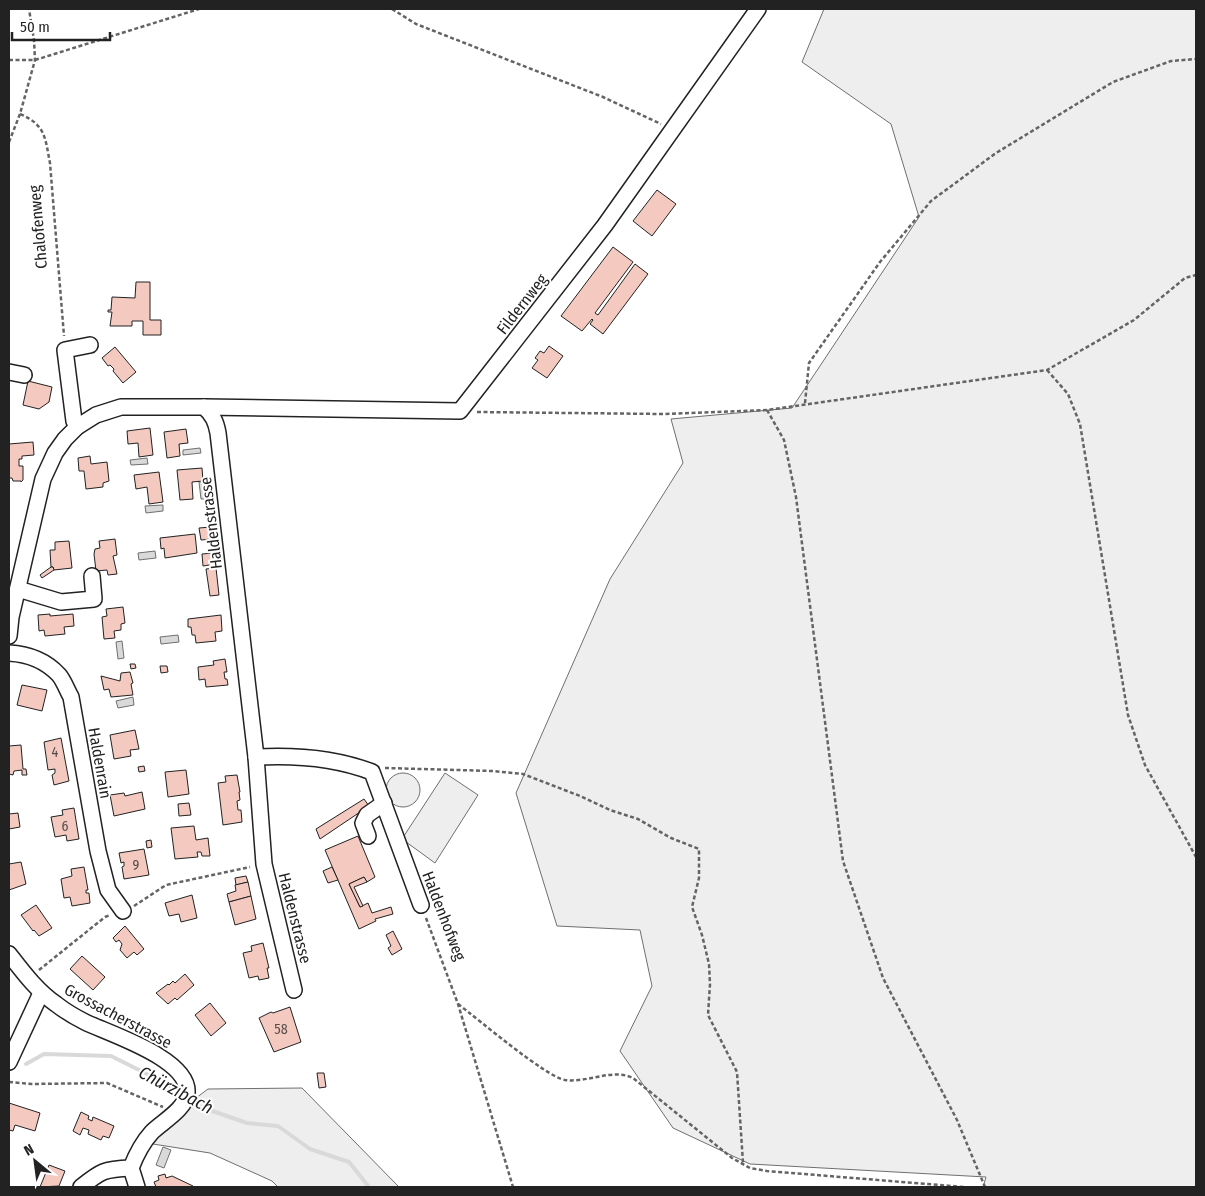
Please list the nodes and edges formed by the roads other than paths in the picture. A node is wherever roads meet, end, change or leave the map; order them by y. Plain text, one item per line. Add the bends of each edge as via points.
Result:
1 (758, 9) edge
2 (90, 345) dead end
3 (204, 407) junction
4 (77, 427) junction
5 (92, 576) dead end
6 (18, 589) junction
7 (9, 636) edge
8 (9, 652) edge
9 (256, 757) junction
10 (384, 803) junction
11 (368, 836) dead end
12 (421, 905) road end
13 (123, 911) road end
14 (9, 954) edge
15 (294, 990) dead end
16 (41, 993) junction
17 (9, 1062) edge
18 (131, 1168) junction
19 (80, 1187) edge
20 (137, 1187) edge

1 - 3 street, Fildernweg via 605,225 460,411
2 - 4 street via 65,350
3 - 4 street via 121,407 96,415
3 - 9 street, Haldenstrasse via 211,413 218,433
4 - 6 street via 55,453 43,478
5 - 6 street via 95,605 61,602
6 - 7 street
8 - 13 street, Haldenrain via 42,661 60,676 71,697 98,851 108,890
9 - 10 street, Haldenhofweg via 286,755 372,772
9 - 15 street, Haldenstrasse via 264,864
10 - 11 street via 367,815 363,823
10 - 12 street, Haldenhofweg
14 - 16 street, Grossacherstrasse
16 - 17 street
16 - 18 street, Grossacherstrasse via 83,1021 151,1051 183,1076 182,1102 138,1150
18 - 19 street via 110,1169
18 - 20 street

